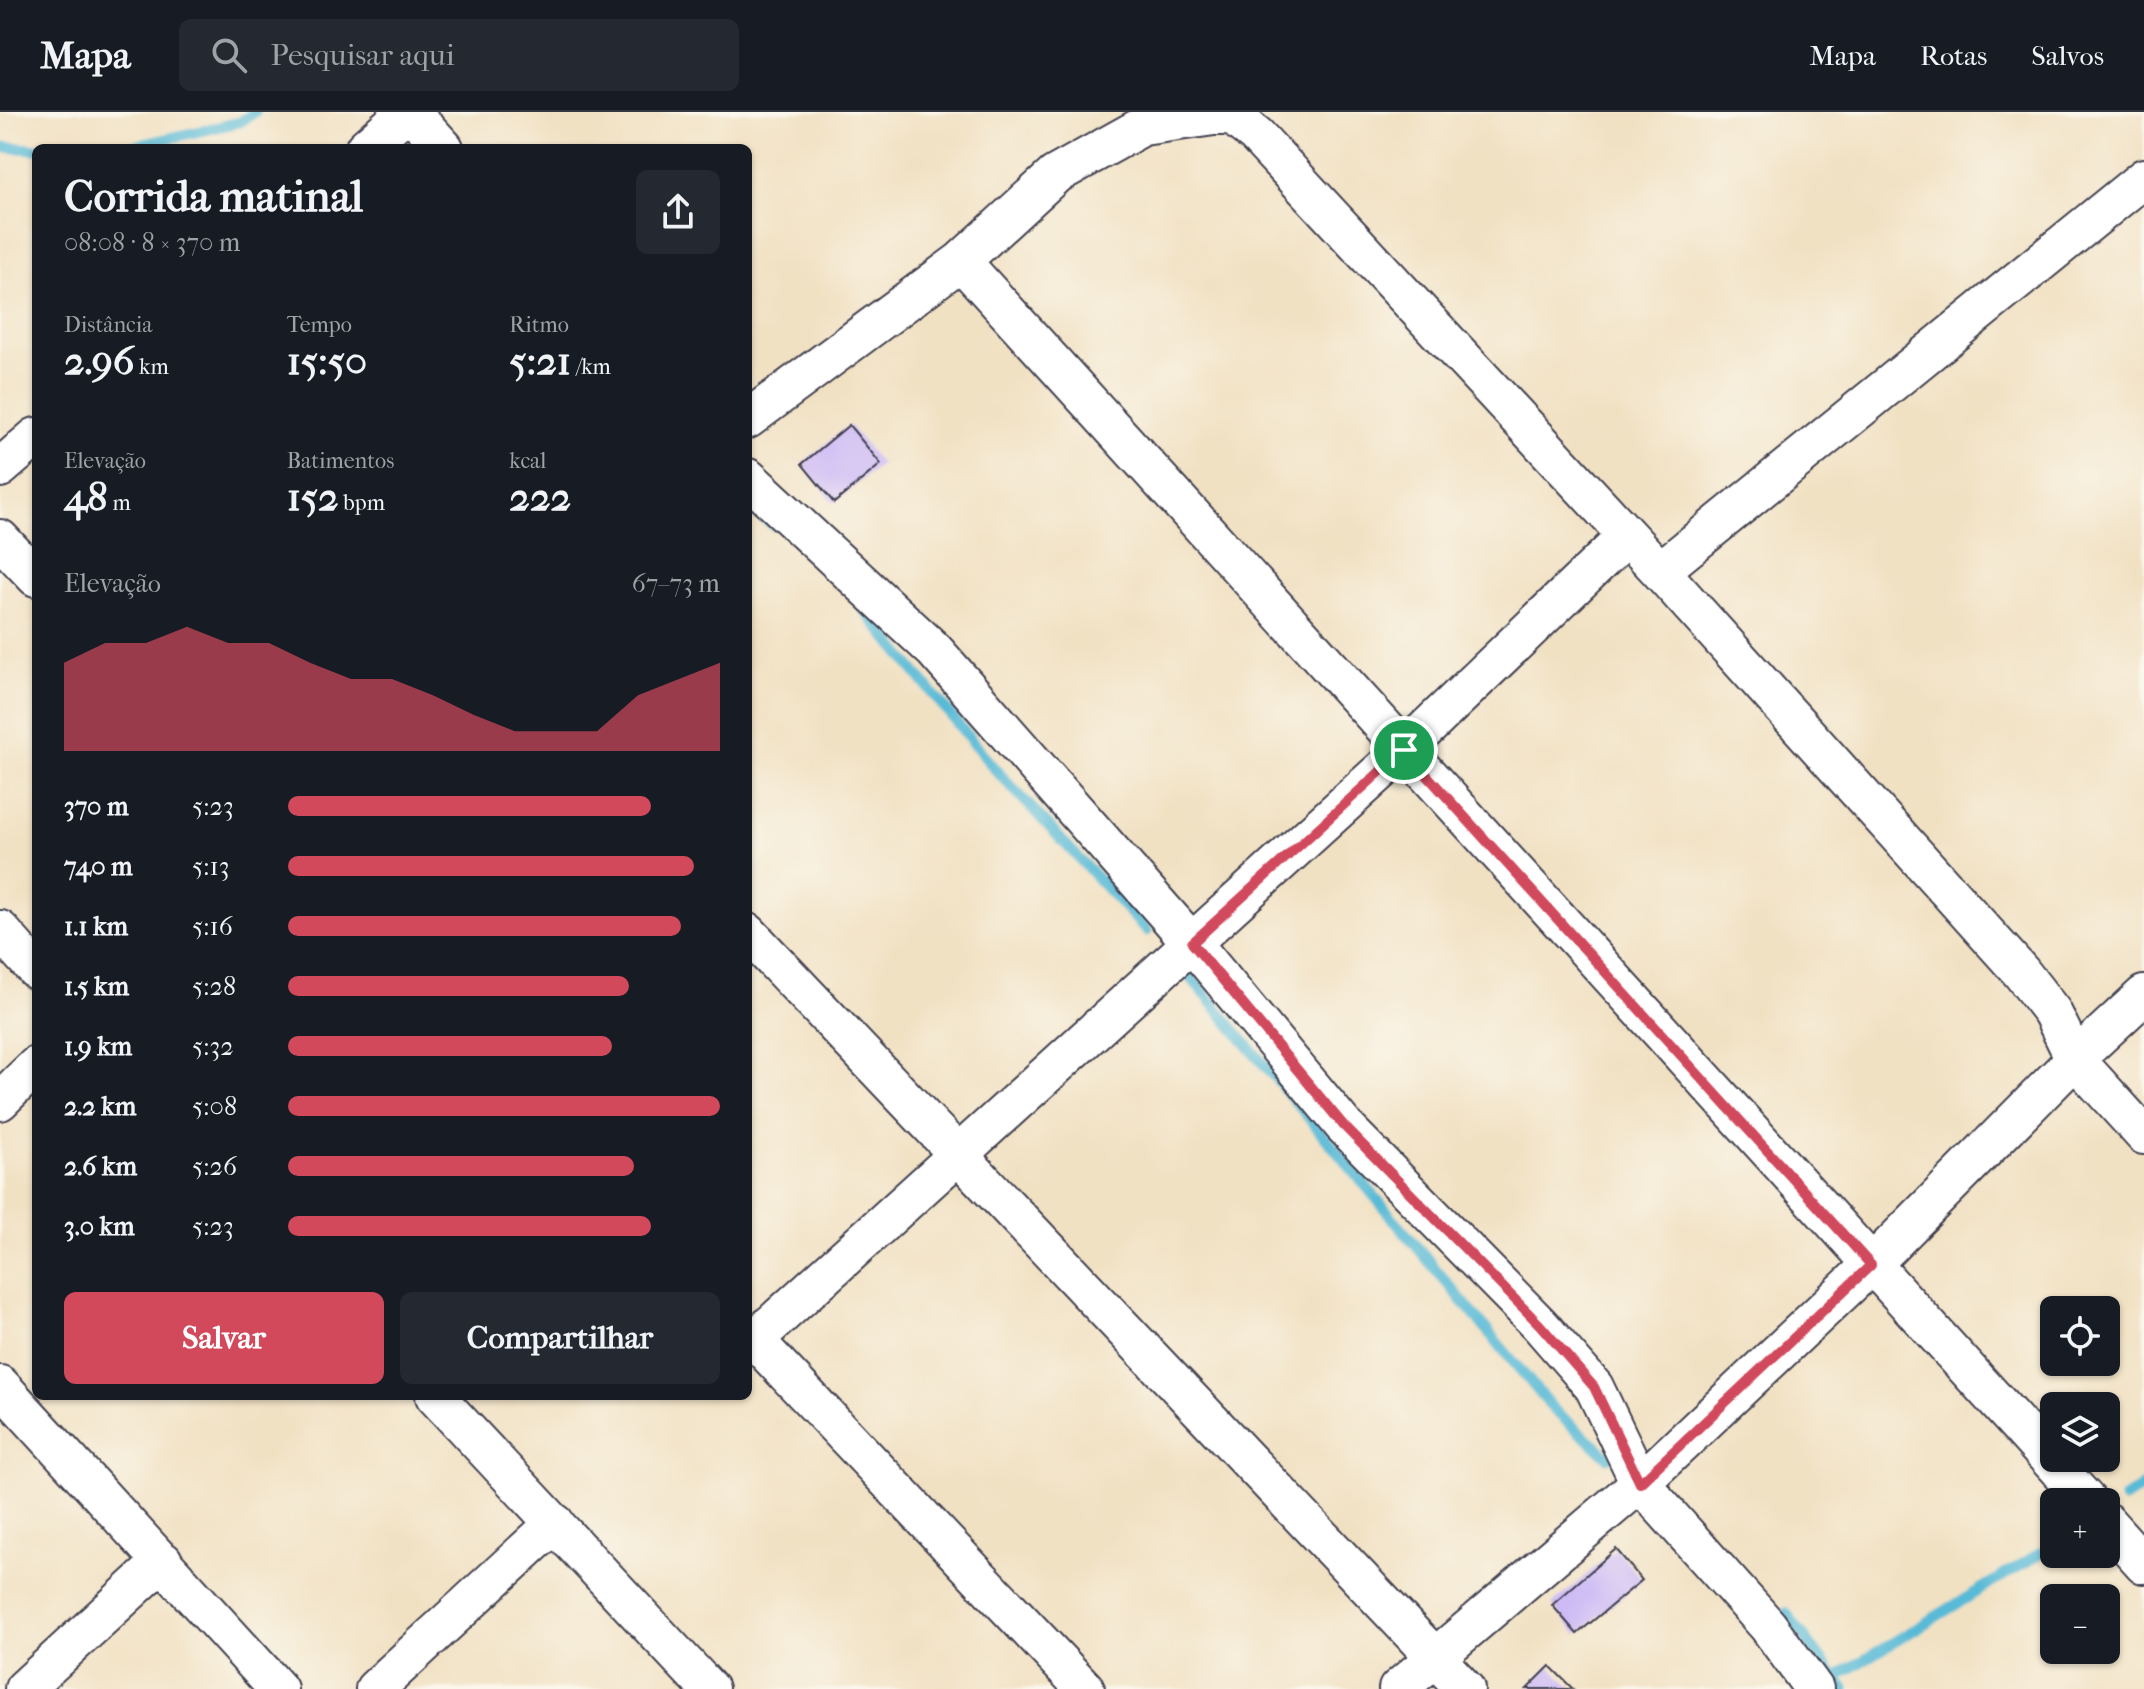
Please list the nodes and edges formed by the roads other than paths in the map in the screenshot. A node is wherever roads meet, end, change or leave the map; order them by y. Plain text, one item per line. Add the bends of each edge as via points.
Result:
1 (409, 112) edge
2 (370, 144) edge
3 (440, 144) edge
4 (2144, 178) edge
5 (961, 261) junction
6 (752, 416) edge
7 (32, 440) edge
8 (0, 468) edge
9 (752, 482) edge
10 (1627, 536) junction
11 (0, 539) edge
12 (1660, 571) junction
13 (32, 573) edge
14 (1404, 750) junction
15 (0, 930) edge
16 (752, 937) edge
17 (1192, 943) junction
18 (32, 966) edge
19 (2144, 995) edge
20 (2075, 1059) junction
21 (32, 1070) edge
22 (0, 1101) edge
23 (2144, 1135) edge
24 (958, 1152) junction
25 (1871, 1265) junction
26 (752, 1335) edge
27 (752, 1337) edge
28 (0, 1385) edge
29 (439, 1400) edge
30 (1640, 1483) junction
31 (2075, 1488) edge
32 (555, 1523) junction
33 (2120, 1537) edge
34 (163, 1561) junction
35 (2144, 1564) edge
36 (1436, 1655) junction
37 (24, 1689) edge
38 (278, 1689) edge
39 (375, 1689) edge
40 (709, 1689) edge
41 (1085, 1689) edge
42 (1398, 1689) edge
43 (1465, 1689) edge
44 (1814, 1689) edge

1 - 2 street
1 - 3 street
4 - 12 street
5 - 6 street
5 - 10 street via 1055,175 1143,126 1221,115 1235,118
5 - 14 street
7 - 8 street
9 - 17 street via 934,650
10 - 12 street
10 - 14 street
11 - 13 street
12 - 20 street via 2021,972 2052,1012
14 - 17 street
14 - 25 street
15 - 18 street
16 - 24 street
17 - 24 street
17 - 30 street via 1344,1126 1594,1387
19 - 20 street
20 - 23 street
20 - 25 street
21 - 22 street
24 - 26 street
24 - 36 street
25 - 30 street
25 - 31 street
27 - 41 street
28 - 34 street
29 - 32 street
30 - 36 street
30 - 44 street via 1768,1626
32 - 39 street
32 - 40 street
33 - 35 street
34 - 37 street
34 - 38 street
36 - 42 street
36 - 43 street

